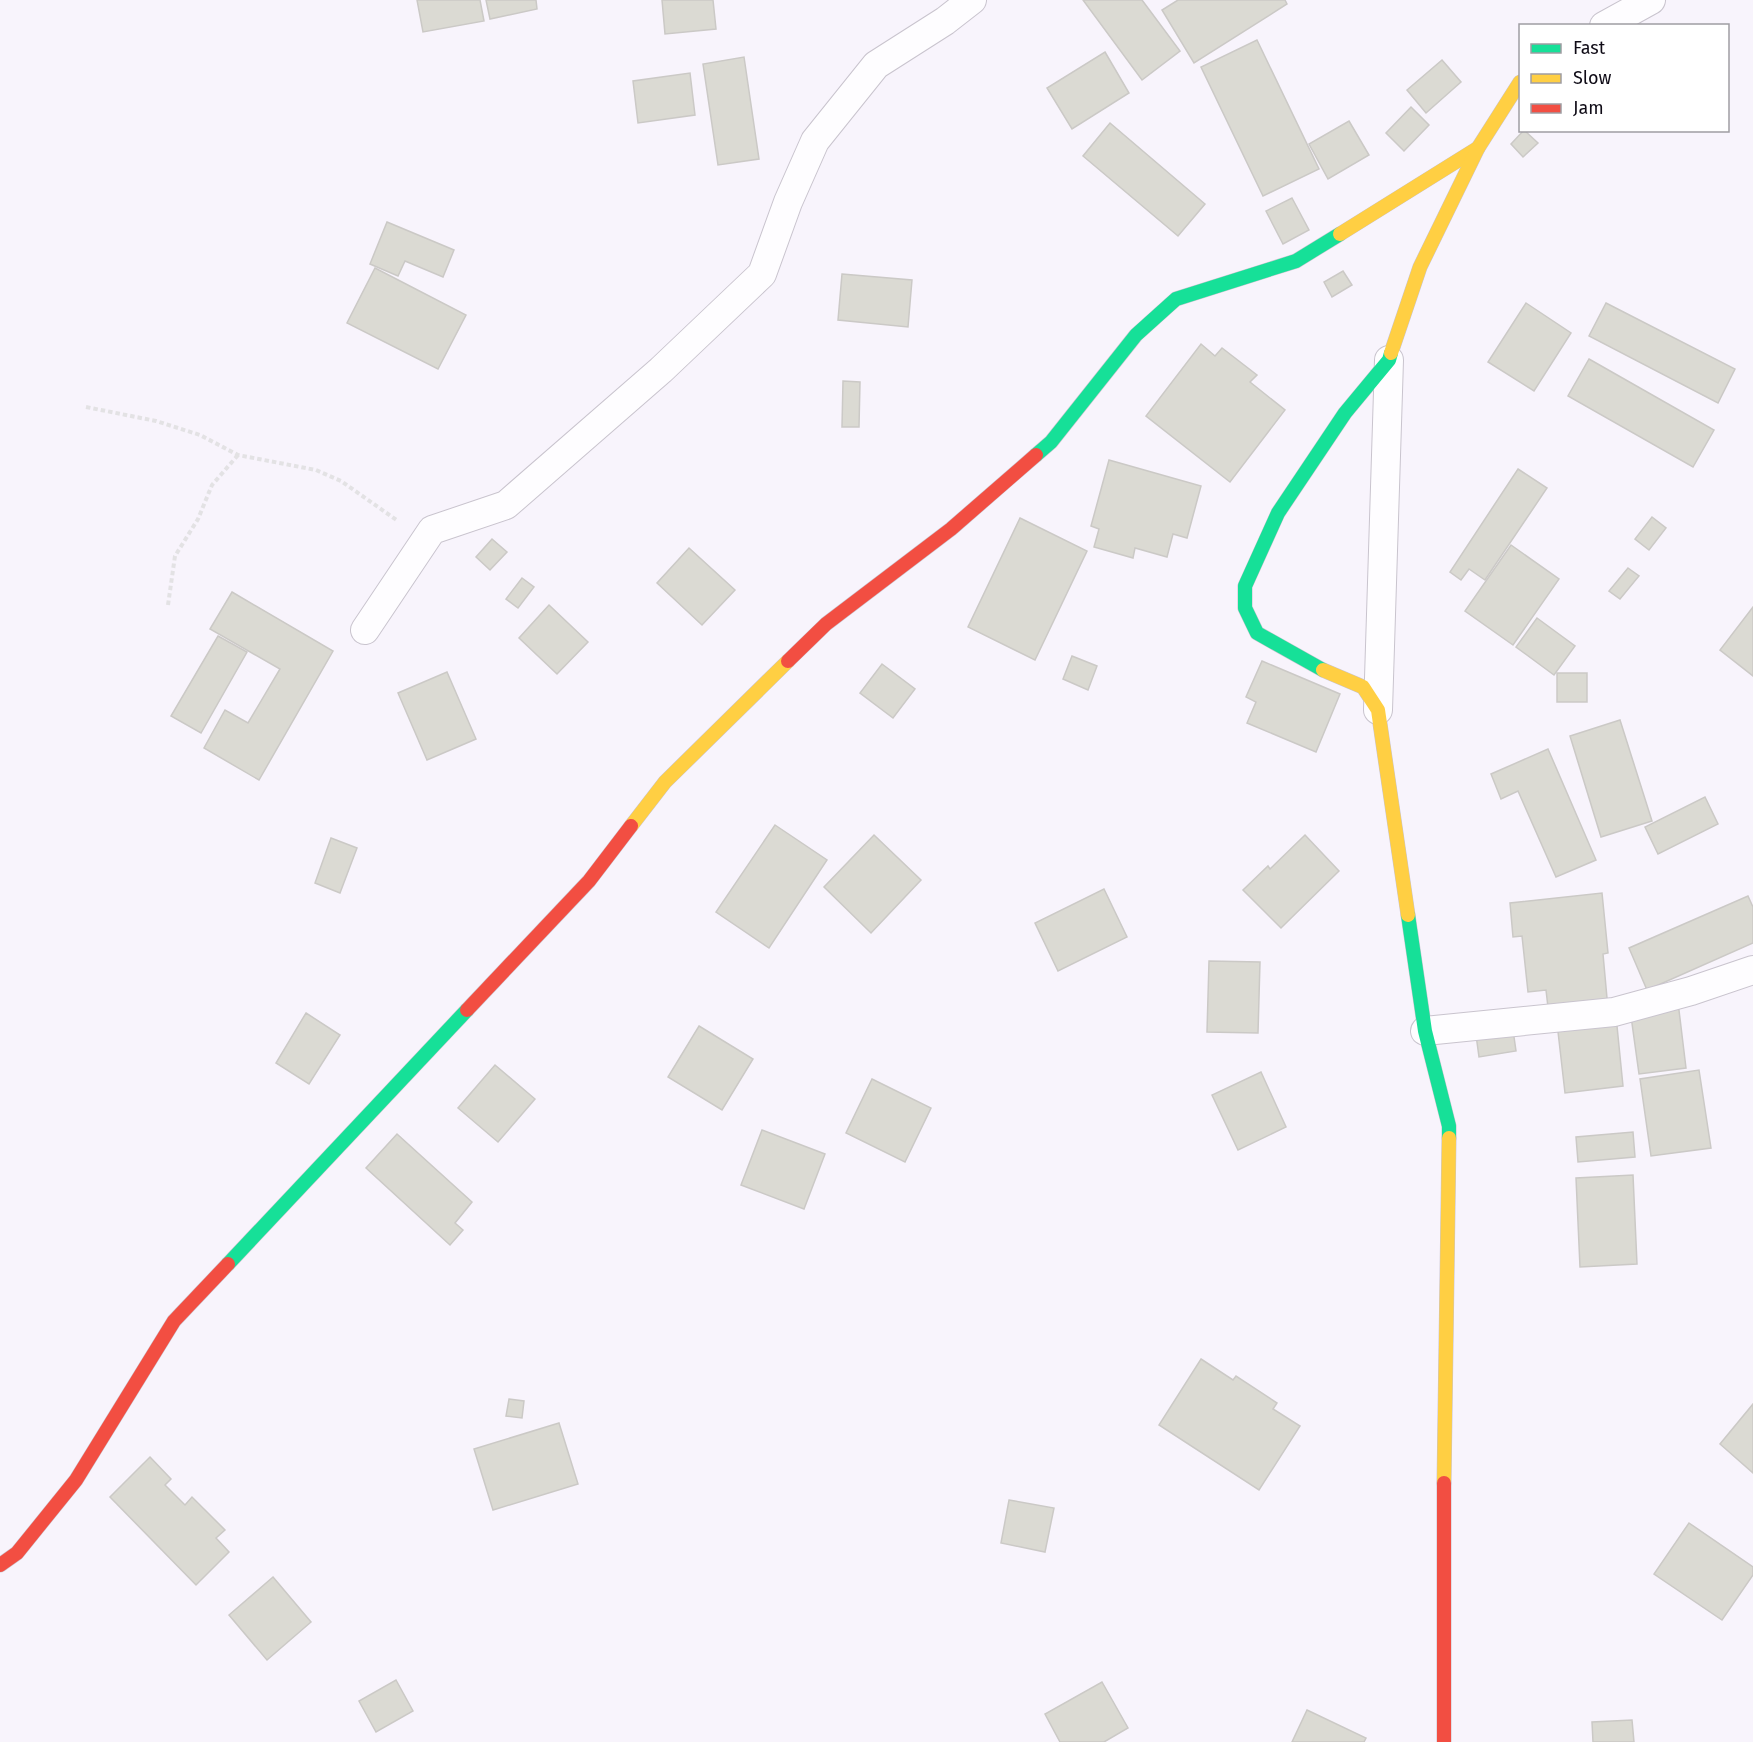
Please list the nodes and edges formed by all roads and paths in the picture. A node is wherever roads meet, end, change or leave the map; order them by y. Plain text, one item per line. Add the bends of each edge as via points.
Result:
1 (972, 0) edge
2 (1636, 3) edge
3 (1607, 24) edge
4 (1519, 85) edge
5 (1478, 148) junction
6 (1389, 360) junction
7 (86, 407) dead end
8 (238, 455) junction
9 (426, 540) junction
10 (168, 605) dead end
11 (365, 630) dead end
12 (1378, 710) junction
13 (1753, 970) edge
14 (1425, 1031) junction
15 (0, 1565) edge
16 (1444, 1742) edge

1 - 9 street via 876,65 815,141 762,274 661,370 506,505 432,530
2 - 3 street
4 - 5 street
5 - 6 street via 1420,267
5 - 15 street via 1296,261 1176,299 1136,335 1051,442 951,529 826,624 665,782 589,881 174,1321 76,1480 17,1553
6 - 12 street
6 - 12 street via 1345,414 1278,513 1245,586 1245,608 1257,633 1338,678 1363,687
7 - 8 path via 156,421 200,435
8 - 9 path via 316,470 341,481
8 - 10 path via 212,485 198,519 175,555
9 - 11 street
12 - 14 street
13 - 14 street via 1614,1012
14 - 16 street via 1449,1126

